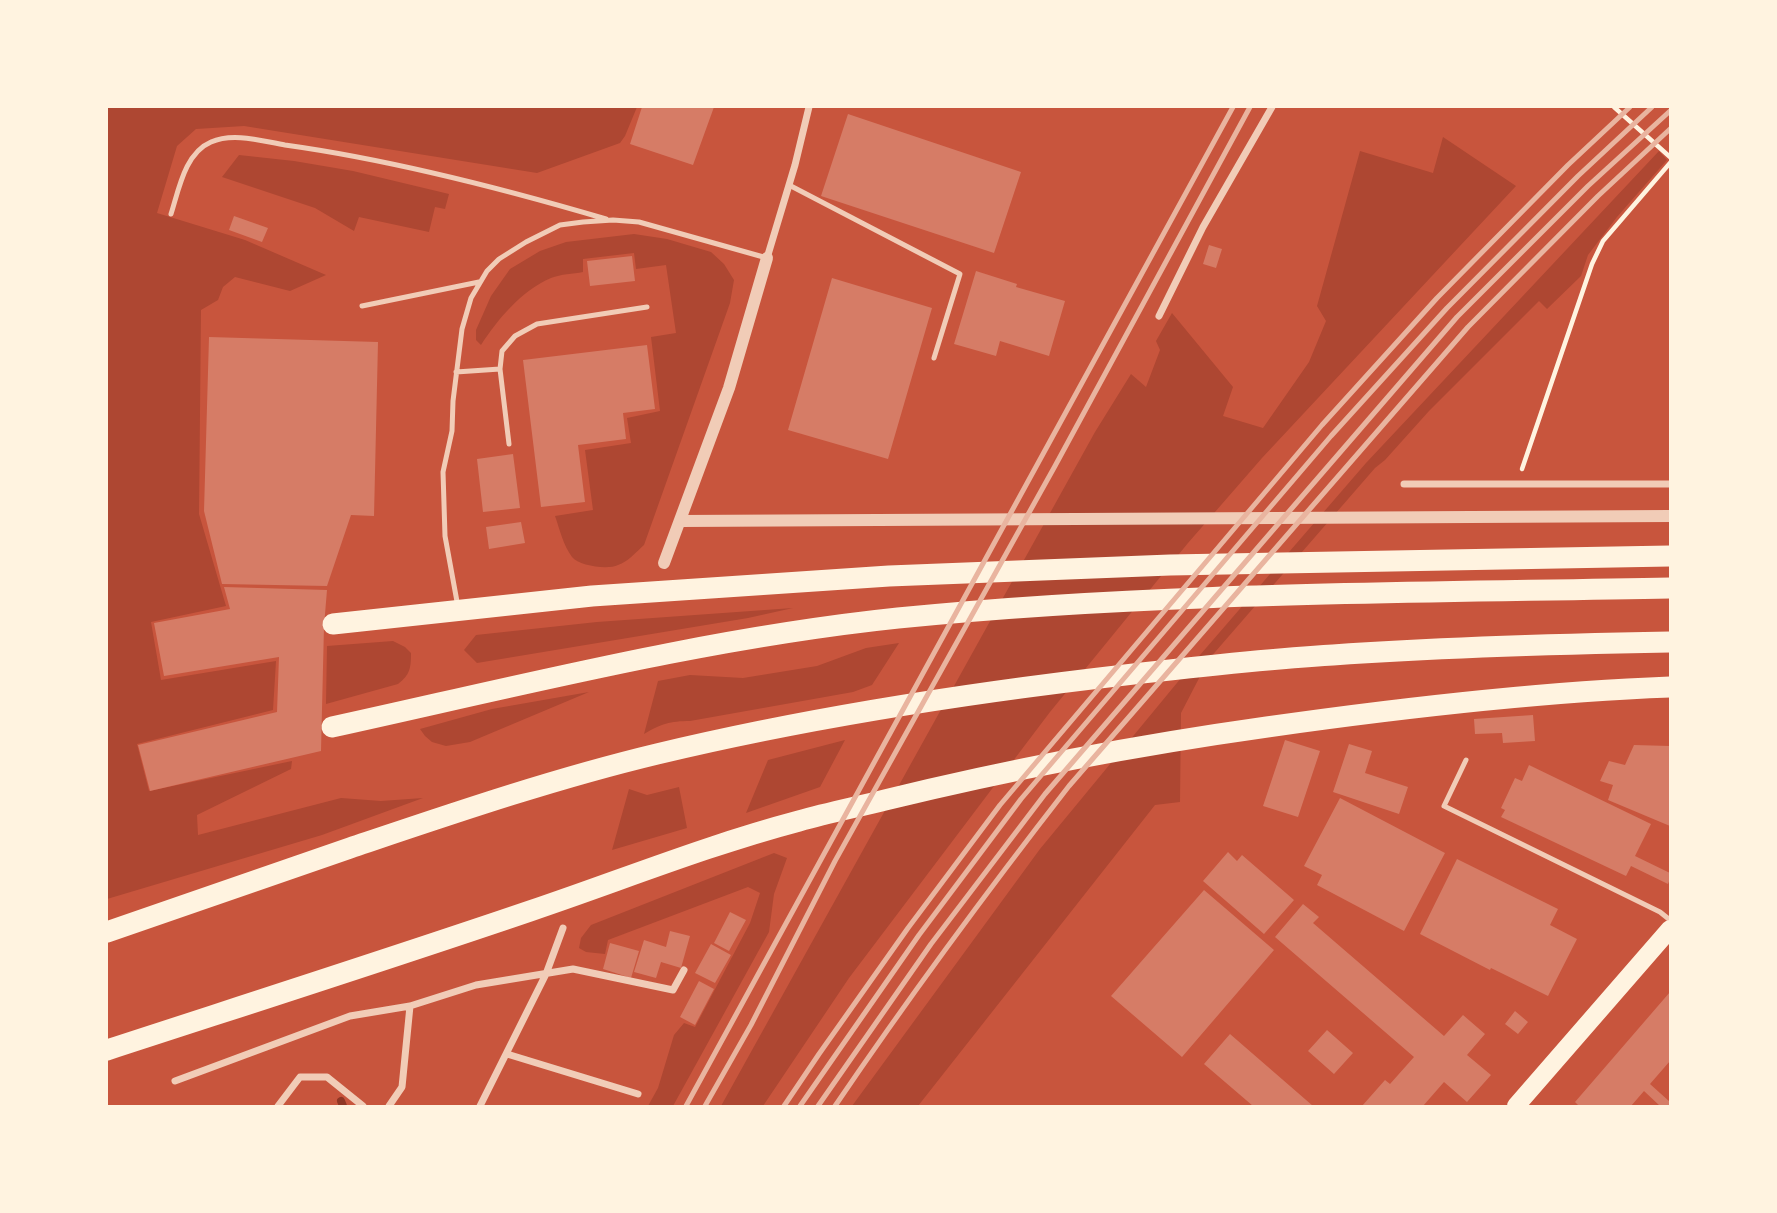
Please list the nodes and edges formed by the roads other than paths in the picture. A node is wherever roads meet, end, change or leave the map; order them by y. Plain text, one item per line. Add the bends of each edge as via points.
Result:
1 (809, 107) edge
2 (1272, 107) edge
3 (789, 186) junction
4 (171, 214) dead end
5 (613, 220) junction
6 (767, 258) junction
7 (479, 282) junction
8 (362, 306) dead end
9 (647, 307) dead end
10 (1159, 316) dead end
11 (934, 358) dead end
12 (500, 369) junction
13 (456, 372) junction
14 (509, 444) dead end
15 (1404, 485) dead end
16 (1670, 485) edge
17 (1670, 516) edge
18 (680, 521) junction
19 (1670, 556) edge
20 (664, 563) dead end
21 (1670, 588) edge
22 (458, 609) junction
23 (333, 624) dead end
24 (1670, 642) edge
25 (1670, 687) edge
26 (332, 727) dead end
27 (1466, 760) dead end
28 (563, 928) dead end
29 (1669, 930) edge
30 (107, 932) edge
31 (684, 970) dead end
32 (546, 974) junction
33 (410, 1006) junction
34 (107, 1050) edge
35 (507, 1054) junction
36 (176, 1081) dead end
37 (638, 1094) dead end
38 (278, 1106) edge
39 (363, 1106) edge
40 (389, 1106) edge
41 (480, 1106) edge
42 (1516, 1106) edge

1 - 3 street
2 - 10 street via 1203,227
3 - 6 street
3 - 11 lane via 960,274
4 - 5 lane via 194,154 211,142 232,137 358,156
5 - 6 lane via 639,222
5 - 7 lane via 560,225 499,259
6 - 18 street via 729,388
7 - 8 lane
7 - 13 lane via 462,329
9 - 12 lane via 537,324 515,336 502,351
12 - 13 lane
12 - 14 lane
13 - 22 lane via 452,431 443,472 445,536
15 - 16 street
17 - 18 street
18 - 20 street
19 - 22 highway via 890,576
21 - 26 highway via 1175,599 895,619 658,655
22 - 23 highway
24 - 30 highway via 1332,655 1040,685 883,708 655,755 550,783
25 - 34 highway via 1350,715 1063,760 930,789 798,821 687,856
27 - 29 lane via 1444,806 1660,912
28 - 32 street
29 - 42 main road
31 - 32 street via 673,990 573,969
32 - 33 street via 476,985
32 - 35 street
33 - 36 street via 350,1016
33 - 40 street via 402,1087
35 - 37 street
35 - 41 street
38 - 39 street via 300,1077 327,1077

